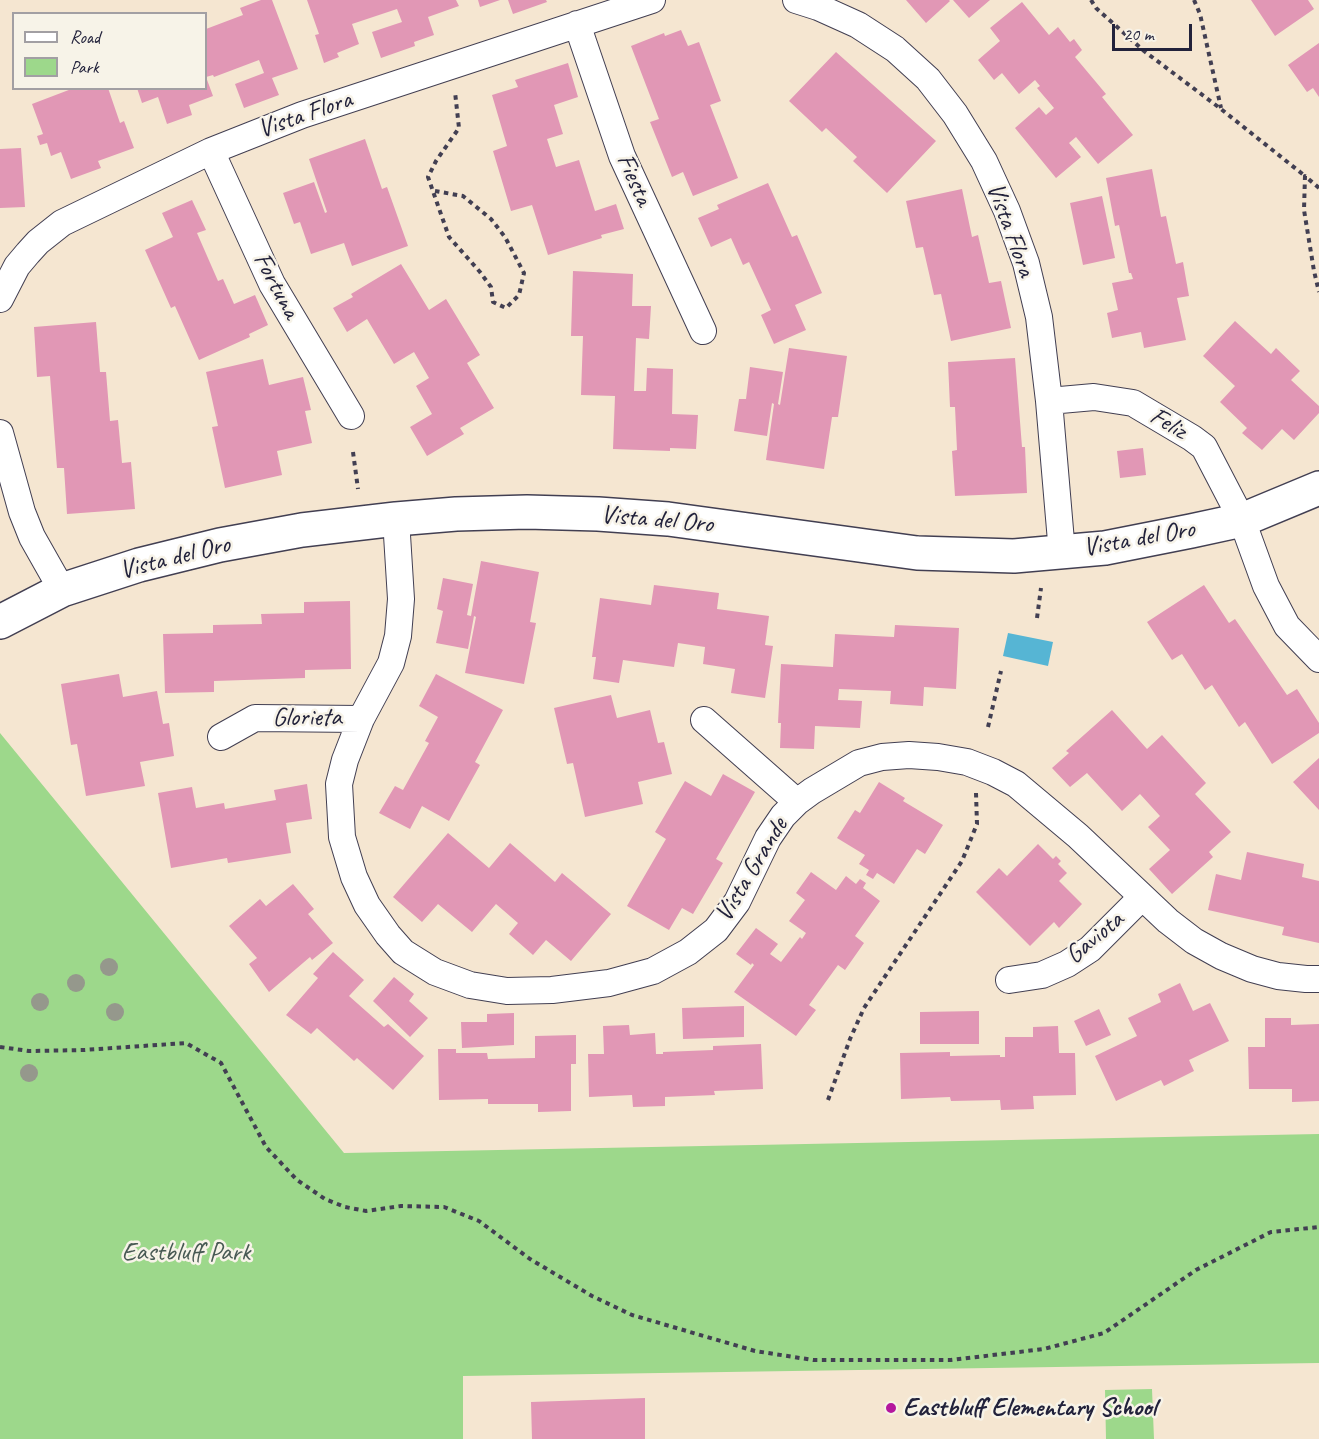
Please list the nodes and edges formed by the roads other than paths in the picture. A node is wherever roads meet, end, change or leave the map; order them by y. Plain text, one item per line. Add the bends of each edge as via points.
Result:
1 (652, 0) edge
2 (796, 0) edge
3 (577, 24) junction
4 (211, 151) junction
5 (0, 299) edge
6 (703, 331) dead end
7 (1049, 402) junction
8 (351, 416) dead end
9 (0, 433) edge
10 (1319, 488) edge
11 (396, 519) junction
12 (1242, 520) junction
13 (1062, 553) junction
14 (62, 590) junction
15 (0, 622) edge
16 (1319, 659) edge
17 (361, 718) junction
18 (704, 720) dead end
19 (221, 737) dead end
20 (797, 802) junction
21 (1142, 897) junction
22 (1319, 979) edge
23 (1009, 980) dead end

1 - 3 street, Vista Flora
2 - 7 street, Vista Flora via 858,25 895,49 928,79 955,114 989,171 1026,263 1039,317
3 - 4 street, Vista Flora via 283,122
3 - 6 street, Fiesta via 622,156
4 - 5 street, Vista Flora via 62,223 17,266
4 - 8 street, Fortuna via 272,284
7 - 12 street, Feliz via 1094,397 1133,403 1192,438 1204,447
7 - 13 street, Vista Flora
9 - 14 street via 22,512
10 - 12 street, Vista del Oro
11 - 13 street, Vista del Oro via 527,512 598,514 668,519 917,553
11 - 14 street, Vista del Oro via 220,545
11 - 17 street, Vista Grande via 401,599 398,636 391,663
12 - 13 street, Vista del Oro
12 - 16 street via 1266,586 1287,626
14 - 15 street, Vista del Oro
17 - 19 street, Glorieta via 255,718
17 - 20 street, Vista Grande via 339,784 342,837 354,877 367,906 403,952 435,972 470,986 507,991 552,990 616,981 671,962 716,930 737,902 768,838
18 - 20 street
20 - 21 street, Vista Grande via 843,771 882,757 909,755 967,762 1023,790
21 - 22 street, Vista Grande via 1194,941 1221,956 1278,976
21 - 23 street, Gaviota via 1090,949 1067,964 1042,975

